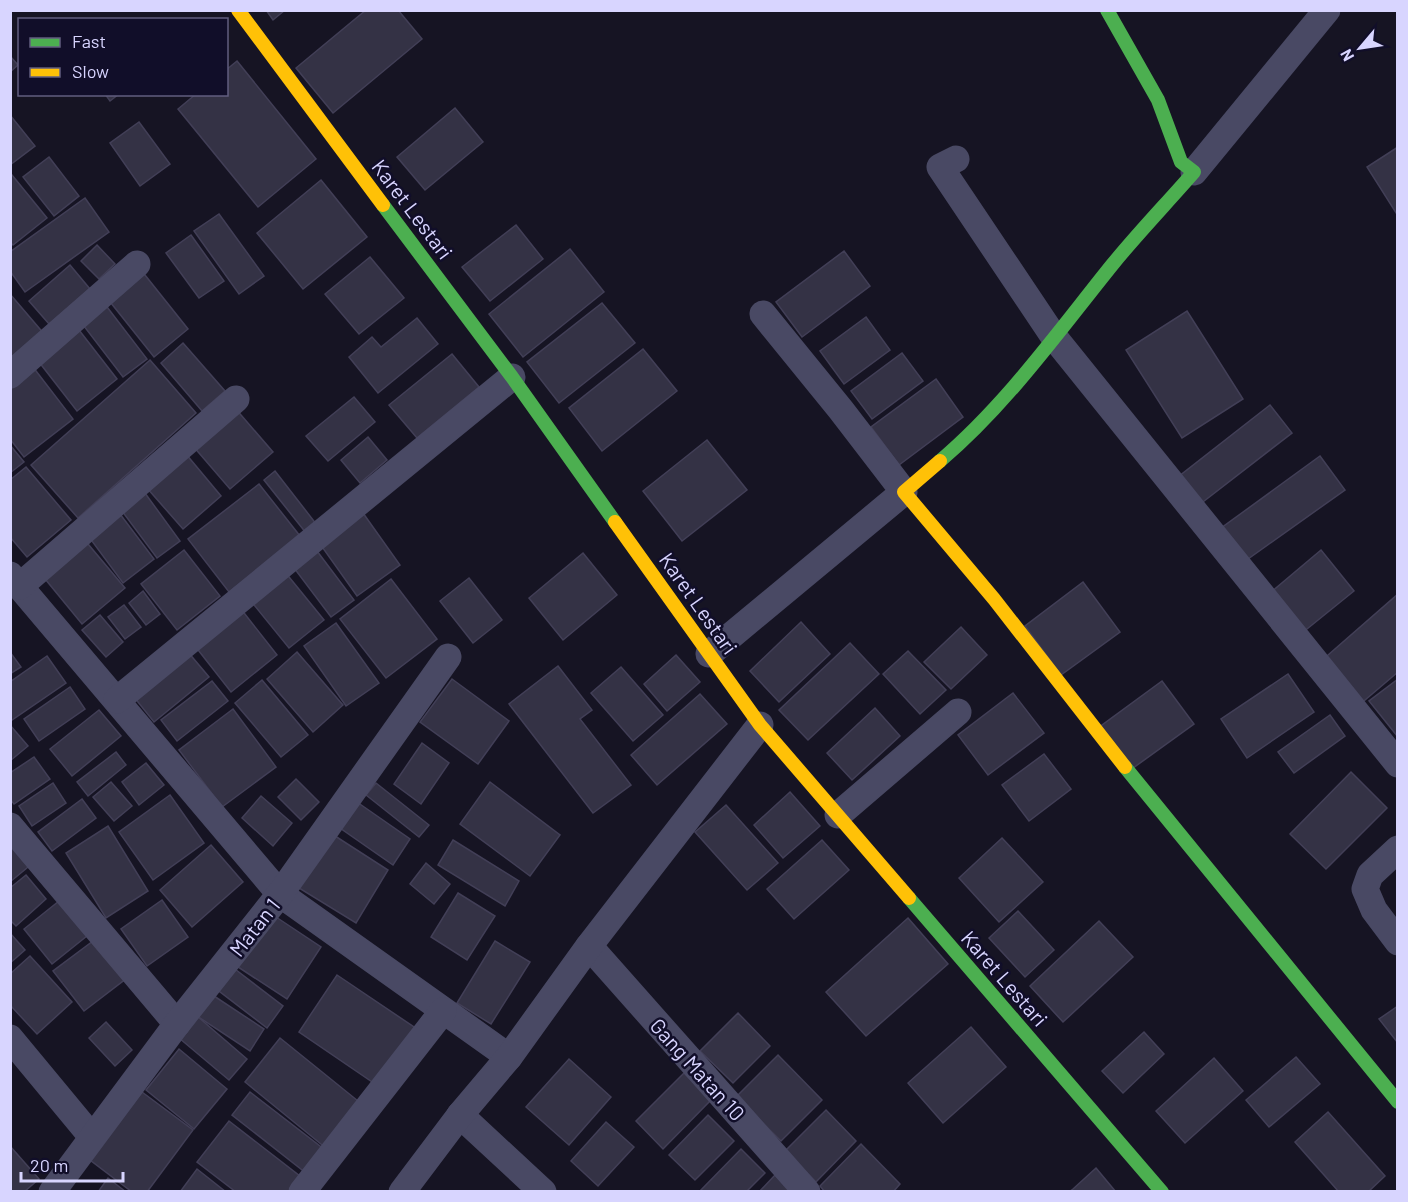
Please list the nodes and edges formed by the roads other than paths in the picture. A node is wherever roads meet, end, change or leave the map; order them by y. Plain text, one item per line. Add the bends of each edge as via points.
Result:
1 (238, 10) edge
2 (1107, 10) edge
3 (1327, 10) edge
4 (956, 159) dead end
5 (1194, 172) junction
6 (137, 264) dead end
7 (763, 314) dead end
8 (1054, 337) junction
9 (10, 375) edge
10 (513, 377) junction
11 (236, 399) dead end
12 (904, 492) junction
13 (15, 580) edge
14 (709, 654) junction
15 (448, 657) dead end
16 (117, 700) junction
17 (958, 712) dead end
18 (760, 725) junction
19 (1398, 764) edge
20 (837, 815) junction
21 (10, 826) edge
22 (1398, 849) edge
23 (280, 894) junction
24 (1398, 942) edge
25 (589, 946) junction
26 (443, 1011) junction
27 (177, 1024) junction
28 (10, 1038) edge
29 (508, 1058) junction
30 (1398, 1102) edge
31 (460, 1115) junction
32 (92, 1137) junction
33 (52, 1191) edge
34 (302, 1191) edge
35 (402, 1191) edge
36 (543, 1191) edge
37 (807, 1191) edge
38 (1162, 1191) edge

1 - 10 street, Karet Lestari
2 - 5 street via 1158,100 1181,162
3 - 5 street
4 - 8 street via 940,167
5 - 8 street
6 - 9 street
7 - 12 street
8 - 12 street via 967,438
8 - 19 street
10 - 14 street, Karet Lestari
10 - 16 street
11 - 13 street
12 - 14 street
12 - 30 street
13 - 16 street
14 - 18 street, Karet Lestari
15 - 23 street, Matan 1
16 - 23 street
17 - 20 street
18 - 20 street, Karet Lestari
18 - 25 street
20 - 38 street, Karet Lestari
21 - 27 street
22 - 24 street via 1370,875 1365,889 1374,910
23 - 26 street
23 - 27 street, Matan 1
25 - 29 street
25 - 37 street, Gang Matan 10
26 - 29 street
26 - 34 street
27 - 32 street, Matan 1
28 - 32 street
29 - 31 street
31 - 35 street
31 - 36 street
32 - 33 street, Matan 1

